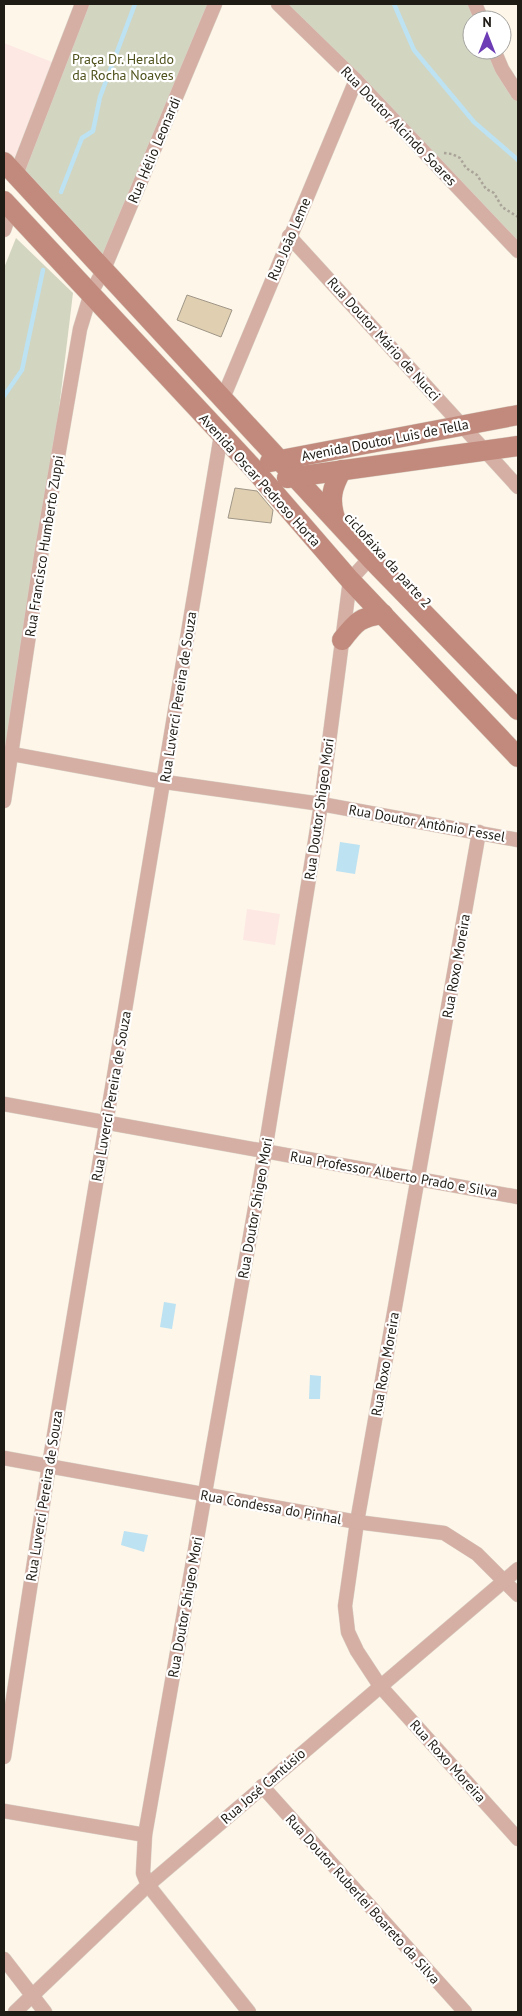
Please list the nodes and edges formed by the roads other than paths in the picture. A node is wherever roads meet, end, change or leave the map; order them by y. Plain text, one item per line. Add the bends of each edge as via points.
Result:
1 (82, 4) edge
2 (215, 4) edge
3 (278, 4) edge
4 (498, 60) edge
5 (518, 68) edge
6 (502, 69) junction
7 (356, 80) junction
8 (518, 94) edge
9 (10, 168) edge
10 (7, 206) edge
11 (4, 230) edge
12 (289, 236) junction
13 (518, 251) edge
14 (104, 268) junction
15 (91, 293) junction
16 (224, 398) junction
17 (518, 415) edge
18 (462, 425) junction
19 (221, 435) junction
20 (518, 446) edge
21 (484, 450) junction
22 (279, 460) junction
23 (252, 468) junction
24 (342, 470) junction
25 (296, 476) junction
26 (266, 484) junction
27 (518, 487) edge
28 (335, 518) junction
29 (370, 558) junction
30 (350, 580) junction
31 (383, 614) junction
32 (342, 640) junction
33 (518, 710) edge
34 (12, 754) junction
35 (518, 757) edge
36 (165, 782) junction
37 (4, 801) edge
38 (321, 804) junction
39 (479, 832) junction
40 (518, 840) edge
41 (4, 1104) edge
42 (106, 1121) junction
43 (265, 1151) junction
44 (419, 1178) junction
45 (518, 1197) edge
46 (4, 1458) edge
47 (48, 1465) junction
48 (204, 1495) junction
49 (357, 1522) junction
50 (518, 1568) edge
51 (505, 1580) junction
52 (518, 1595) edge
53 (380, 1686) junction
54 (4, 1757) edge
55 (262, 1786) junction
56 (4, 1811) edge
57 (145, 1835) junction
58 (518, 1839) edge
59 (148, 1886) junction
60 (4, 1959) edge
61 (32, 1997) junction
62 (15, 2012) edge
63 (45, 2012) edge
64 (249, 2012) edge
65 (465, 2012) edge

1 - 9 street
2 - 14 street, Rua Hélio Leonardi
3 - 7 street, Rua Doutor Alcindo Soares
4 - 6 street
5 - 6 street
6 - 8 street
7 - 12 street, Rua João Leme
7 - 13 street, Rua Doutor Alcindo Soares
9 - 14 main road, Avenida Oscar Pedroso Horta
10 - 11 street
10 - 15 main road, Avenida Oscar Pedroso Horta
12 - 16 street, Rua João Leme
12 - 18 street, Rua Doutor Mário de Nucci
14 - 15 street, Rua Hélio Leonardi
14 - 16 main road, Avenida Oscar Pedroso Horta
15 - 19 main road, Avenida Oscar Pedroso Horta
15 - 34 street, Rua Francisco Humberto Zuppi via 80,329 63,425
16 - 22 main road, Avenida Oscar Pedroso Horta
17 - 18 main road, Avenida Doutor Luis de Tella
18 - 21 street, Rua Doutor Mário de Nucci
18 - 22 main road, Avenida Doutor Luis de Tella
19 - 23 main road, Avenida Oscar Pedroso Horta
19 - 36 street, Rua Luverci Pereira de Souza
20 - 21 main road, Avenida Doutor Luis de Tella
21 - 24 main road, Avenida Doutor Luis de Tella
21 - 27 street, Rua Doutor Mário de Nucci
22 - 23 main road, Avenida Doutor Luis de Tella
22 - 25 main road, Avenida Oscar Pedroso Horta
23 - 26 main road, Avenida Oscar Pedroso Horta
24 - 25 main road, Avenida Doutor Luis de Tella
24 - 28 main road via 330,504
25 - 26 main road, Avenida Doutor Luis de Tella
25 - 28 main road, Avenida Oscar Pedroso Horta
26 - 30 main road, Avenida Oscar Pedroso Horta
28 - 29 main road, Avenida Oscar Pedroso Horta
29 - 30 street
29 - 33 main road, Avenida Oscar Pedroso Horta
30 - 31 main road, Avenida Oscar Pedroso Horta
30 - 32 street, Rua Doutor Shigeo Mori
31 - 32 main road via 367,616 356,622
31 - 35 main road, Avenida Oscar Pedroso Horta
32 - 38 street, Rua Doutor Shigeo Mori
34 - 36 street, Rua Doutor Antônio Fessel
34 - 37 street, Rua Francisco Humberto Zuppi
36 - 38 street, Rua Doutor Antônio Fessel
36 - 42 street, Rua Luverci Pereira de Souza
38 - 39 street, Rua Doutor Antônio Fessel
38 - 43 street, Rua Doutor Shigeo Mori
39 - 40 street, Rua Doutor Antônio Fessel
39 - 44 street, Rua Roxo Moreira
41 - 42 street, Rua Professor Alberto Prado e Silva
42 - 43 street, Rua Professor Alberto Prado e Silva
42 - 47 street, Rua Luverci Pereira de Souza
43 - 44 street, Rua Professor Alberto Prado e Silva
43 - 48 street, Rua Doutor Shigeo Mori
44 - 45 street, Rua Professor Alberto Prado e Silva
44 - 49 street, Rua Roxo Moreira
46 - 47 street, Rua Condessa do Pinhal
47 - 48 street, Rua Condessa do Pinhal
47 - 54 street, Rua Luverci Pereira de Souza
48 - 49 street, Rua Condessa do Pinhal
48 - 57 street, Rua Doutor Shigeo Mori
49 - 51 street, Rua Condessa do Pinhal via 444,1533 477,1554
49 - 53 street, Rua Roxo Moreira via 345,1606 348,1632
50 - 51 street, Rua José Cantúsio
51 - 52 street, Rua Condessa do Pinhal
51 - 53 street, Rua José Cantúsio
53 - 55 street, Rua José Cantúsio
53 - 58 street, Rua Roxo Moreira
55 - 59 street, Rua José Cantúsio
55 - 65 street, Rua Doutor Ruberlei Boareto da Silva
56 - 57 street
57 - 59 street, Rua Doutor Shigeo Mori via 143,1873
59 - 61 street, Rua José Cantúsio
59 - 64 street
60 - 61 street
61 - 62 street, Rua José Cantúsio
61 - 63 street

